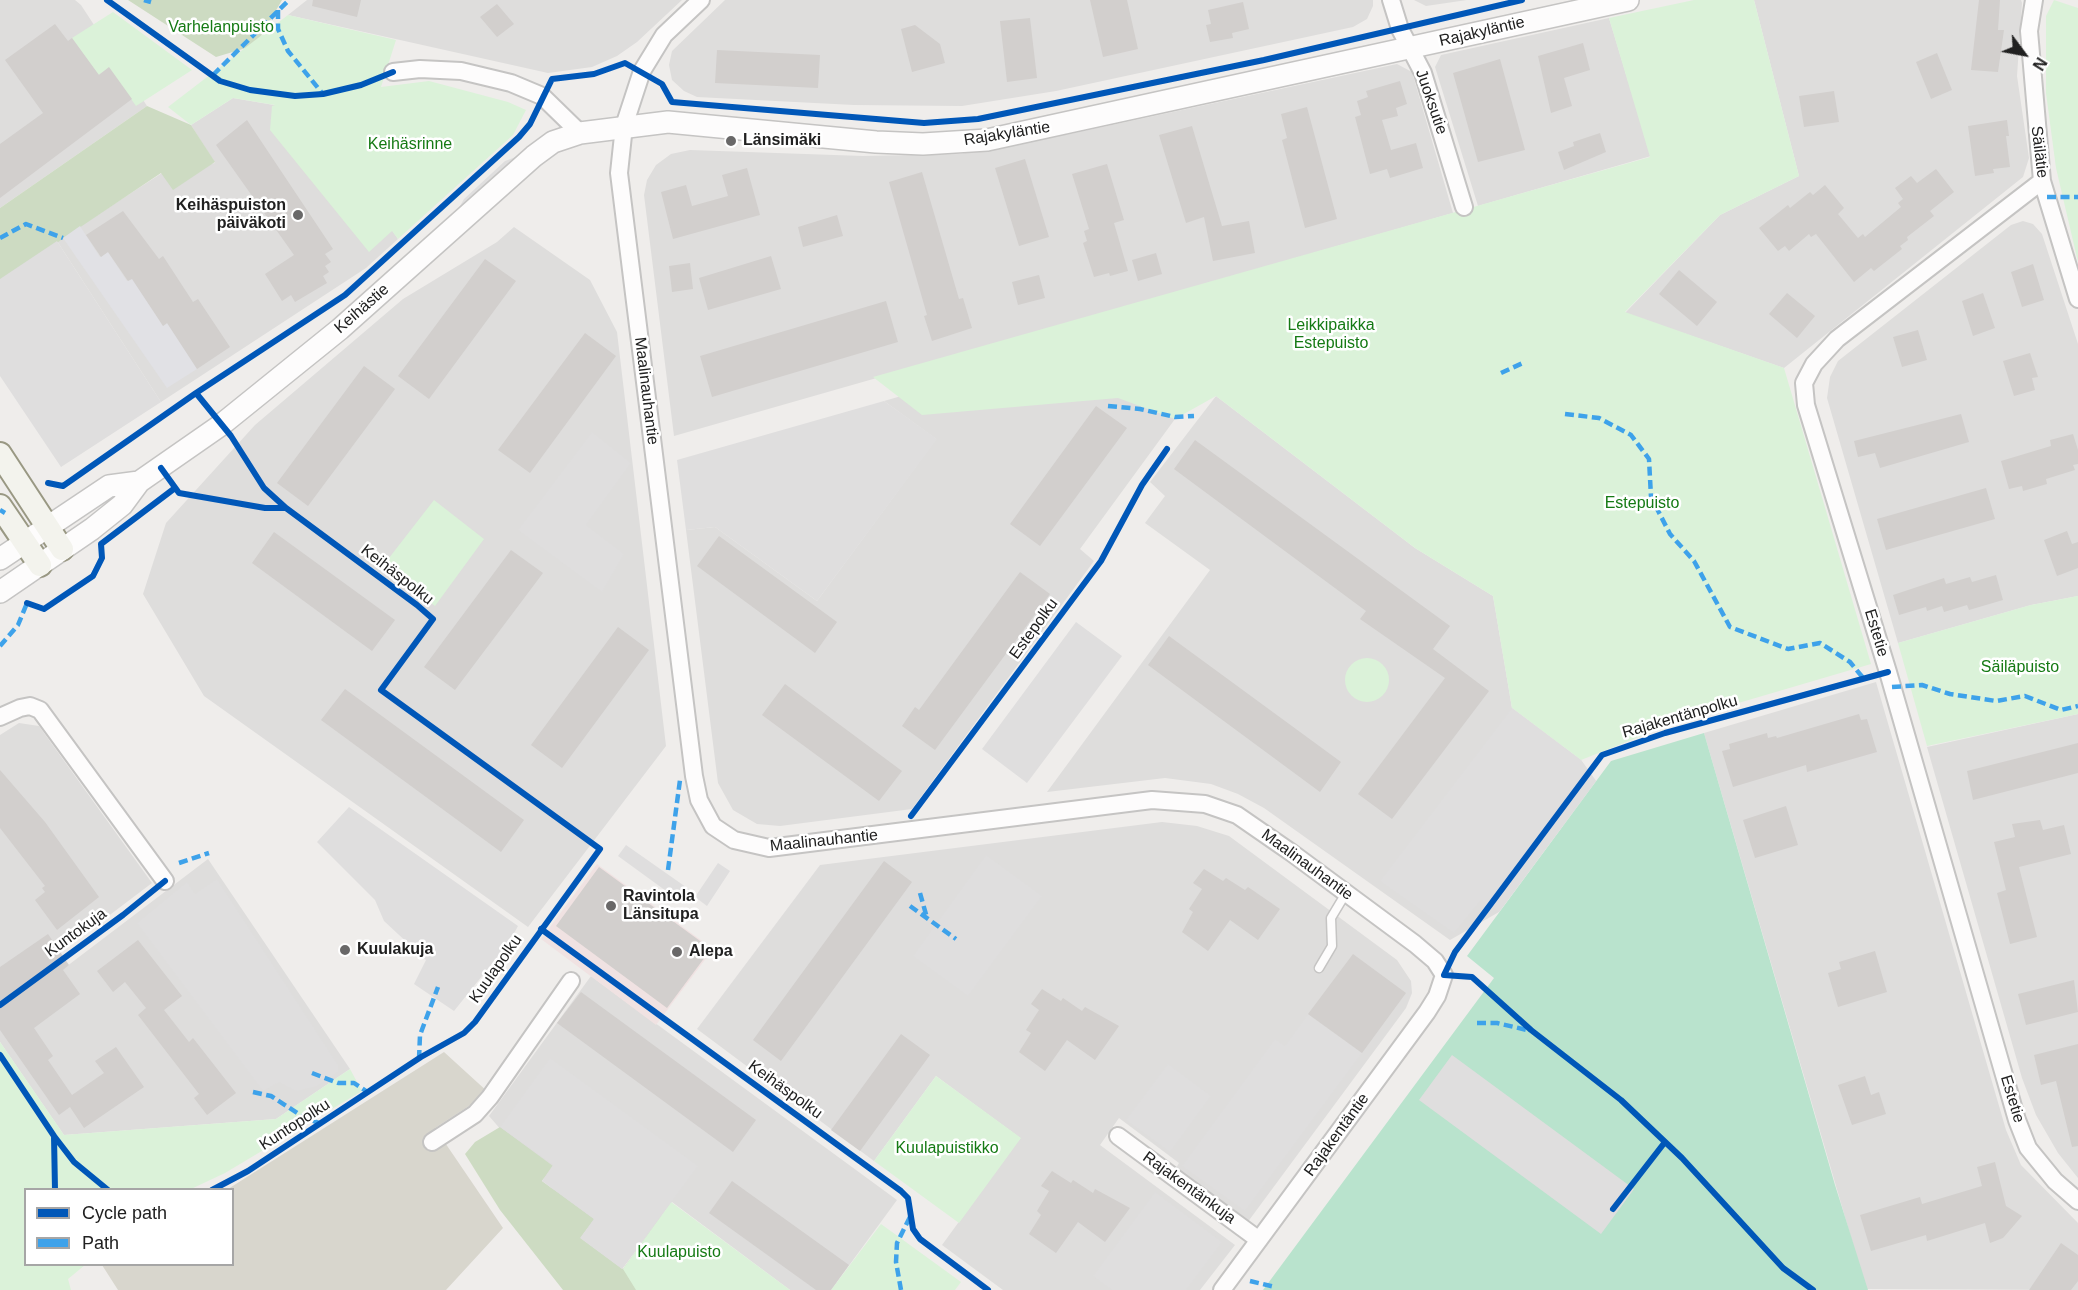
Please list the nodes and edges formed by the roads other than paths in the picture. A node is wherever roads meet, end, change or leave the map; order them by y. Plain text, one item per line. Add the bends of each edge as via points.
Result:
1 (701, 0) edge
2 (1391, 0) edge
3 (1628, 0) edge
4 (2034, 0) edge
5 (1410, 49) junction
6 (393, 72) dead end
7 (624, 126) junction
8 (580, 133) junction
9 (2042, 181) junction
10 (1464, 207) dead end
11 (2078, 299) edge
12 (0, 454) edge
13 (139, 482) junction
14 (0, 506) edge
15 (47, 526) junction
16 (25, 542) junction
17 (62, 549) junction
18 (0, 559) edge
19 (40, 565) junction
20 (0, 592) edge
21 (0, 717) edge
22 (165, 881) dead end
23 (1346, 893) junction
24 (1319, 968) dead end
25 (1444, 975) joint
26 (571, 981) dead end
27 (1118, 1136) dead end
28 (432, 1142) dead end
29 (2078, 1202) edge
30 (1260, 1240) junction
31 (1222, 1290) edge

1 - 7 street via 664,35 648,59
2 - 5 street, Juoksutie
3 - 5 street, Rajakyläntie
4 - 9 street, Säilätie via 2029,31
5 - 7 street, Rajakyläntie via 987,140 923,144 668,122
5 - 10 street, Juoksutie via 1423,73
6 - 8 street via 461,71 512,83 542,96
7 - 8 street, Rajakyläntie
7 - 23 street, Maalinauhantie via 619,173 688,737 699,800 713,826 734,840 769,848 1152,800 1193,801 1237,815
8 - 13 street, Keihästie via 553,142 534,156 340,329 220,425
9 - 11 street, Säilätie
9 - 29 street, Estetie via 1837,339 1814,364 1804,383 1806,405 1888,672 2017,1120 2028,1148
12 - 15 main road
13 - 15 street, Keihästie via 109,486
13 - 17 street, Keihästie via 122,506
14 - 16 main road
15 - 16 street, Keihästie
15 - 17 main road
16 - 18 street, Keihästie
16 - 19 main road
17 - 19 street, Keihästie
19 - 20 street, Keihästie
21 - 22 street via 30,706 40,710
23 - 24 lane via 1330,918 1332,946
23 - 25 street, Maalinauhantie via 1415,944
25 - 30 street, Rajakentäntie via 1427,1012
26 - 28 street via 490,1097 475,1114
27 - 30 street, Rajakentänkuja
30 - 31 street, Rajakentäntie

